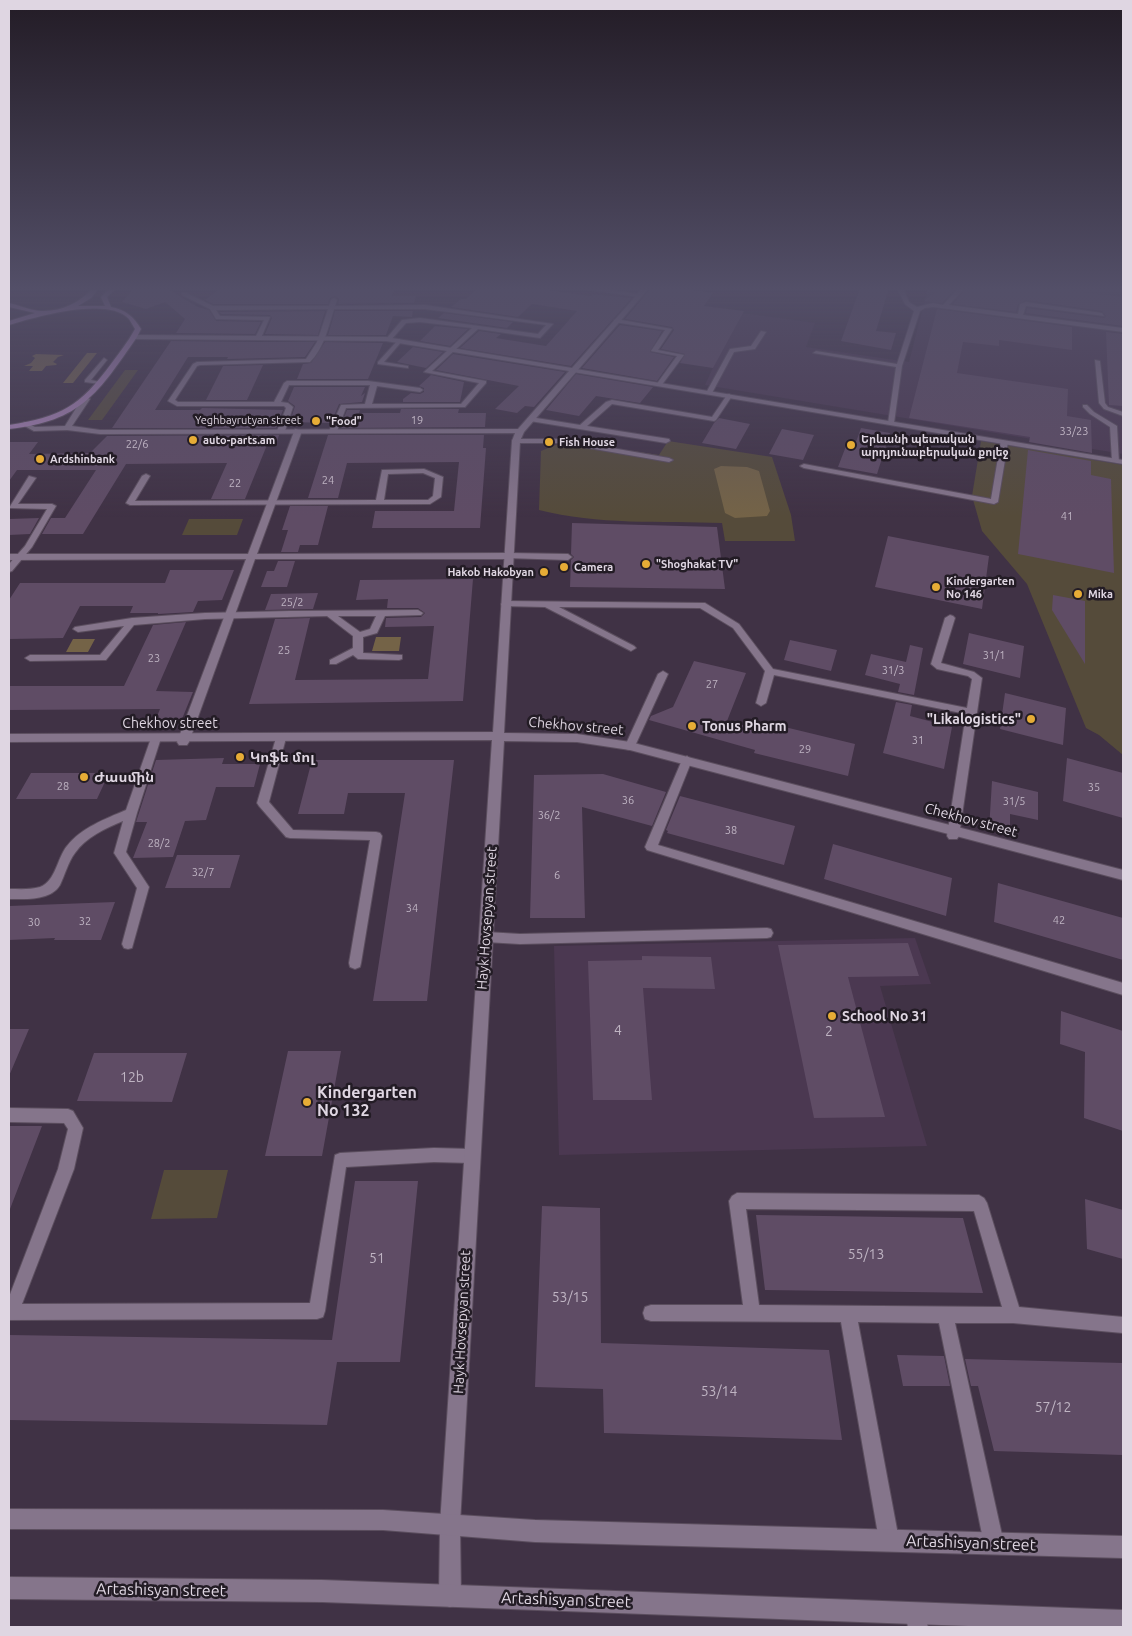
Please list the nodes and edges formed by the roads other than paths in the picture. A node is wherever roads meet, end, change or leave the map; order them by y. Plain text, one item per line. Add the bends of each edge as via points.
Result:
1 (101, 364) edge
2 (113, 364) edge
3 (196, 364) edge
4 (389, 364) edge
5 (436, 364) edge
6 (539, 364) edge
7 (578, 364) edge
8 (674, 364) edge
9 (724, 364) edge
10 (888, 364) edge
11 (1097, 364) edge
12 (899, 366) joint
13 (406, 367) dead end
14 (573, 370) junction
15 (98, 383) junction
16 (374, 384) junction
17 (660, 385) junction
18 (420, 390) dead end
19 (709, 393) junction
20 (728, 396) junction
21 (86, 399) junction
22 (277, 403) junction
23 (368, 406) junction
24 (1085, 406) dead end
25 (1123, 414) edge
26 (530, 419) junction
27 (891, 423) junction
28 (25, 424) junction
29 (583, 426) junction
30 (10, 427) edge
31 (67, 428) junction
32 (281, 431) junction
33 (298, 431) junction
34 (333, 431) junction
35 (520, 431) junction
36 (516, 441) junction
37 (666, 441) dead end
38 (1004, 442) junction
39 (669, 460) dead end
40 (1120, 462) edge
41 (804, 466) dead end
42 (146, 476) dead end
43 (32, 478) dead end
44 (271, 502) junction
45 (379, 503) junction
46 (251, 556) junction
47 (509, 556) junction
48 (9, 557) edge
49 (20, 557) junction
50 (568, 557) dead end
51 (9, 569) edge
52 (505, 604) junction
53 (546, 604) junction
54 (382, 613) junction
55 (418, 613) dead end
56 (230, 614) junction
57 (330, 614) junction
58 (950, 618) dead end
59 (132, 621) junction
60 (78, 629) dead end
61 (358, 635) junction
62 (630, 648) dead end
63 (358, 649) junction
64 (399, 657) dead end
65 (30, 658) dead end
66 (333, 662) dead end
67 (770, 671) junction
68 (664, 674) dead end
69 (761, 703) dead end
70 (972, 712) junction
71 (9, 738) edge
72 (498, 739) junction
73 (156, 740) junction
74 (184, 740) junction
75 (280, 740) junction
76 (9, 743) edge
77 (630, 746) junction
78 (686, 763) junction
79 (131, 813) junction
80 (954, 833) junction
81 (1123, 875) edge
82 (1123, 881) edge
83 (9, 894) edge
84 (767, 933) dead end
85 (486, 937) junction
86 (128, 944) dead end
87 (355, 963) dead end
88 (1123, 989) edge
89 (9, 1116) edge
90 (471, 1156) junction
91 (10, 1312) edge
92 (650, 1313) dead end
93 (752, 1314) junction
94 (848, 1314) junction
95 (945, 1314) junction
96 (1013, 1315) junction
97 (1123, 1325) edge
98 (9, 1519) edge
99 (450, 1524) junction
100 (889, 1540) junction
101 (994, 1544) junction
102 (1123, 1547) edge
103 (9, 1588) edge
104 (450, 1596) junction
105 (917, 1621) edge
106 (1013, 1621) edge
107 (1123, 1621) edge

1 - 15 lane via 88,381
2 - 15 main road
3 - 22 lane via 170,401 177,404
4 - 13 lane
5 - 23 lane via 427,372 484,382 463,406
6 - 14 street
7 - 14 street, Hayk Hovsepyan street
8 - 17 lane
9 - 19 lane
10 - 12 lane
11 - 25 lane via 1102,403 1106,408
12 - 27 lane
14 - 17 street
14 - 26 street, Hayk Hovsepyan street
15 - 21 main road
16 - 18 lane
16 - 22 lane via 287,384
16 - 23 lane
17 - 19 street
19 - 20 street
20 - 27 street
20 - 29 lane via 714,419 612,402
21 - 28 main road via 61,413
21 - 31 street
22 - 32 lane via 290,407
23 - 34 lane via 343,406
24 - 40 lane via 1113,426
26 - 29 lane
26 - 35 street, Hayk Hovsepyan street
27 - 38 street
28 - 30 main road
28 - 31 street, Yeghbayrutyan street via 34,429
29 - 37 lane
31 - 32 street, Yeghbayrutyan street via 100,432
32 - 33 street, Yeghbayrutyan street
33 - 34 street, Yeghbayrutyan street
33 - 44 street
34 - 35 street, Yeghbayrutyan street
35 - 36 street, Hayk Hovsepyan street
36 - 39 lane via 560,441
36 - 47 street, Hayk Hovsepyan street
38 - 40 street
38 - 41 lane via 994,502
42 - 44 lane via 130,503
43 - 49 lane via 12,507 52,506
44 - 45 lane
44 - 46 street
45 - 45 lane via 430,502 437,497 439,476 424,471 385,472
46 - 47 street
46 - 49 street
46 - 56 street
47 - 50 lane
47 - 52 street, Hayk Hovsepyan street
48 - 49 street
49 - 51 lane
52 - 53 lane
52 - 72 street, Hayk Hovsepyan street
53 - 62 lane
53 - 67 lane via 702,605 736,626
54 - 55 lane
54 - 57 lane
54 - 61 lane via 374,631
56 - 57 lane
56 - 59 lane
56 - 74 street
57 - 61 lane
58 - 70 lane via 936,664 976,678
59 - 60 lane
59 - 65 lane via 103,658
61 - 63 lane
63 - 64 lane via 358,656
63 - 66 lane
67 - 69 lane
67 - 70 lane
68 - 77 lane
70 - 80 lane
71 - 73 street, Chekhov street
72 - 75 street, Chekhov street
72 - 77 street, Chekhov street via 577,738
72 - 78 street, Chekhov street via 628,752
72 - 85 street, Hayk Hovsepyan street
73 - 74 street, Chekhov street
73 - 76 street, Chekhov street
73 - 79 lane
74 - 75 street, Chekhov street
75 - 87 lane via 263,803 290,834 376,836
77 - 78 street, Chekhov street
78 - 80 street, Chekhov street
78 - 88 lane via 651,847
79 - 83 lane via 85,836 70,850 50,888 38,893
79 - 86 lane via 120,853 143,887
80 - 81 street, Chekhov street
80 - 82 street, Chekhov street
84 - 85 lane
85 - 90 street, Hayk Hovsepyan street
89 - 91 lane via 68,1116 76,1128 66,1169
90 - 91 lane via 434,1154 340,1160 317,1311
90 - 99 street, Hayk Hovsepyan street
92 - 93 lane
93 - 94 lane
93 - 96 lane via 737,1200 980,1202
94 - 95 lane
94 - 100 lane
95 - 96 lane
95 - 101 lane
96 - 97 lane
98 - 99 street, Artashisyan street via 383,1520
99 - 100 street, Artashisyan street via 535,1531
99 - 104 street, Hayk Hovsepyan street
100 - 101 street, Artashisyan street
101 - 102 street, Artashisyan street
103 - 104 street, Artashisyan street via 322,1591
104 - 105 street, Artashisyan street
105 - 106 street, Artashisyan street
106 - 107 street, Artashisyan street

